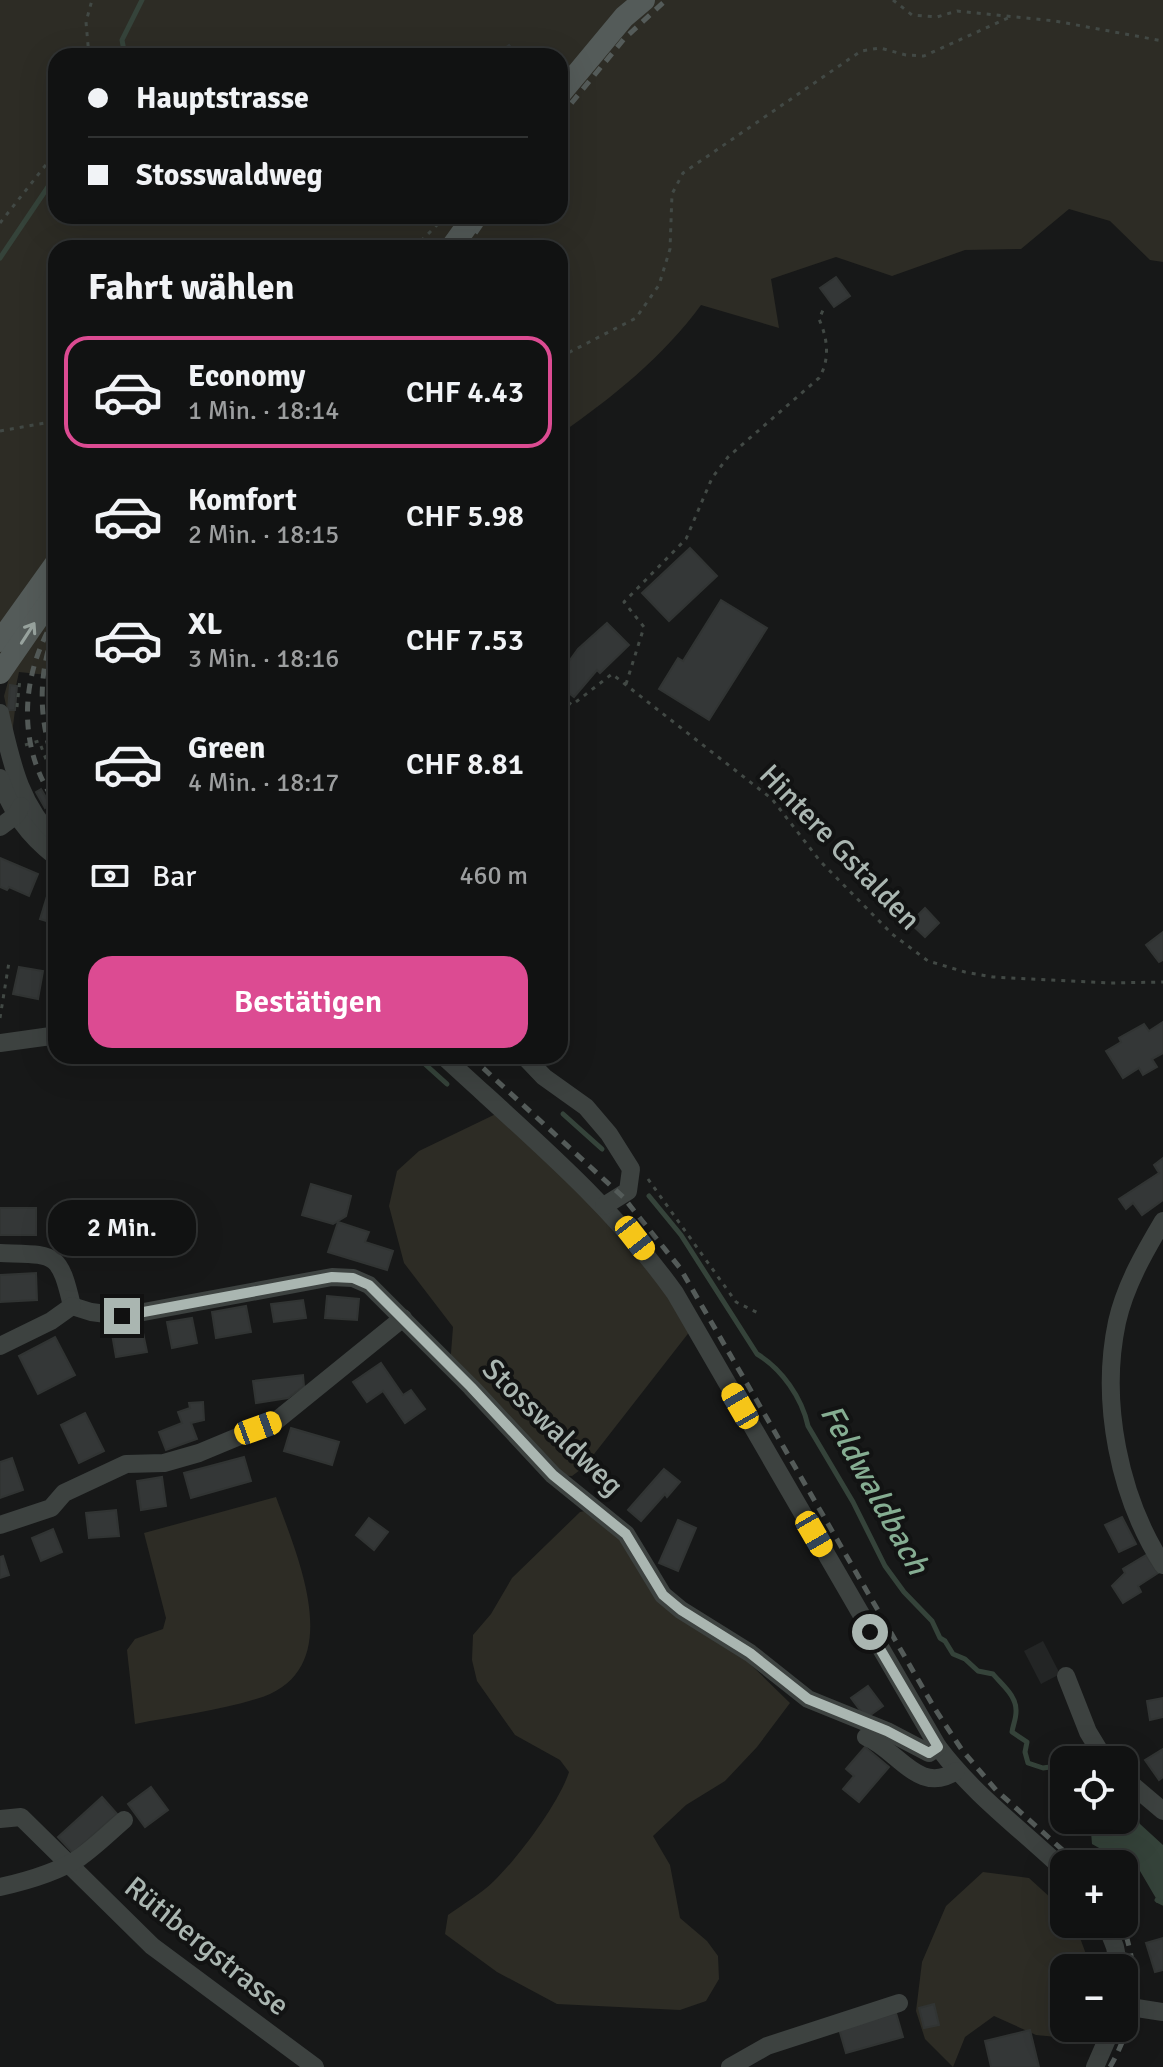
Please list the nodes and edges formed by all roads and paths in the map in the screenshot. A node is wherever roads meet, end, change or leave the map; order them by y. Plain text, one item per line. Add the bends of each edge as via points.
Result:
1 (92, 0) edge
2 (644, 0) edge
3 (893, 0) edge
4 (1010, 17) junction
5 (1163, 41) edge
6 (88, 48) edge
7 (568, 84) edge
8 (48, 162) edge
9 (0, 223) edge
10 (438, 224) edge
11 (422, 240) edge
12 (824, 308) dead end
13 (568, 353) edge
14 (48, 422) edge
15 (0, 431) edge
16 (48, 574) edge
17 (48, 606) edge
18 (0, 641) edge
19 (11, 671) edge
20 (626, 685) junction
21 (568, 702) edge
22 (9, 716) edge
23 (21, 745) dead end
24 (48, 764) edge
25 (0, 778) edge
26 (12, 803) edge
27 (0, 827) edge
28 (48, 831) edge
29 (48, 850) edge
30 (9, 962) dead end
31 (1163, 982) edge
32 (0, 1018) edge
33 (48, 1036) edge
34 (0, 1043) edge
35 (452, 1064) edge
36 (532, 1064) edge
37 (631, 1180) junction
38 (604, 1206) junction
39 (1163, 1221) edge
40 (0, 1253) edge
41 (72, 1306) junction
42 (758, 1313) dead end
43 (403, 1318) junction
44 (0, 1346) edge
45 (0, 1525) edge
46 (1163, 1565) edge
47 (1066, 1676) dead end
48 (866, 1737) dead end
49 (1096, 1746) edge
50 (938, 1747) junction
51 (956, 1771) junction
52 (1138, 1790) edge
53 (1163, 1811) edge
54 (0, 1819) edge
55 (124, 1820) dead end
56 (1050, 1857) edge
57 (68, 1865) junction
58 (0, 1887) edge
59 (899, 2003) dead end
60 (1138, 2008) edge
61 (1163, 2012) edge
62 (1106, 2042) edge
63 (315, 2067) edge
64 (730, 2067) edge
65 (1095, 2067) edge

1 - 6 path via 86,22
2 - 7 main road
3 - 4 path via 912,15 937,17 957,11
4 - 5 path
4 - 13 path via 924,56 880,48 861,51 683,173 672,194 670,249 659,285 636,318
8 - 9 path
10 - 11 path
12 - 20 path via 819,319 828,363 819,378 728,457 712,478 686,539 624,602 644,627
14 - 15 path
16 - 18 main road
19 -> 17 main road
19 - 22 path via 17,695
20 - 21 path, Hintere Gstalden via 612,674 572,705
20 - 31 path, Hintere Gstalden via 772,799 820,861 892,934 928,961 993,977
22 - 26 street
23 - 24 path via 39,741
25 - 26 street
26 - 27 street
26 - 28 street
26 - 29 street via 31,836
30 - 32 path
33 - 34 street
35 - 38 street
36 - 37 street via 586,1107 622,1153
37 - 38 street via 623,1197
37 - 42 path via 646,1176 736,1302
38 - 50 street via 675,1293
39 - 46 street via 1126,1292 1111,1358 1112,1403 1125,1477 1147,1540
40 - 41 street via 53,1259 64,1269
41 - 43 street, Stosswaldweg via 122,1316 311,1280 353,1278 369,1285
41 - 44 street
43 - 45 street via 276,1421 199,1453 164,1463 126,1464 64,1493 51,1508
43 - 50 street, Stosswaldweg via 553,1475 626,1534 663,1595 681,1610 750,1653 808,1699 929,1753
47 - 49 street
48 - 51 street via 926,1778 941,1780
50 - 51 street
51 - 56 street
52 - 53 street
54 - 57 street, Rütibergstrasse via 21,1817
55 - 57 street
57 - 58 street
57 - 63 street, Rütibergstrasse via 152,1946
59 - 64 street via 767,2046
60 - 61 street
62 - 65 street

